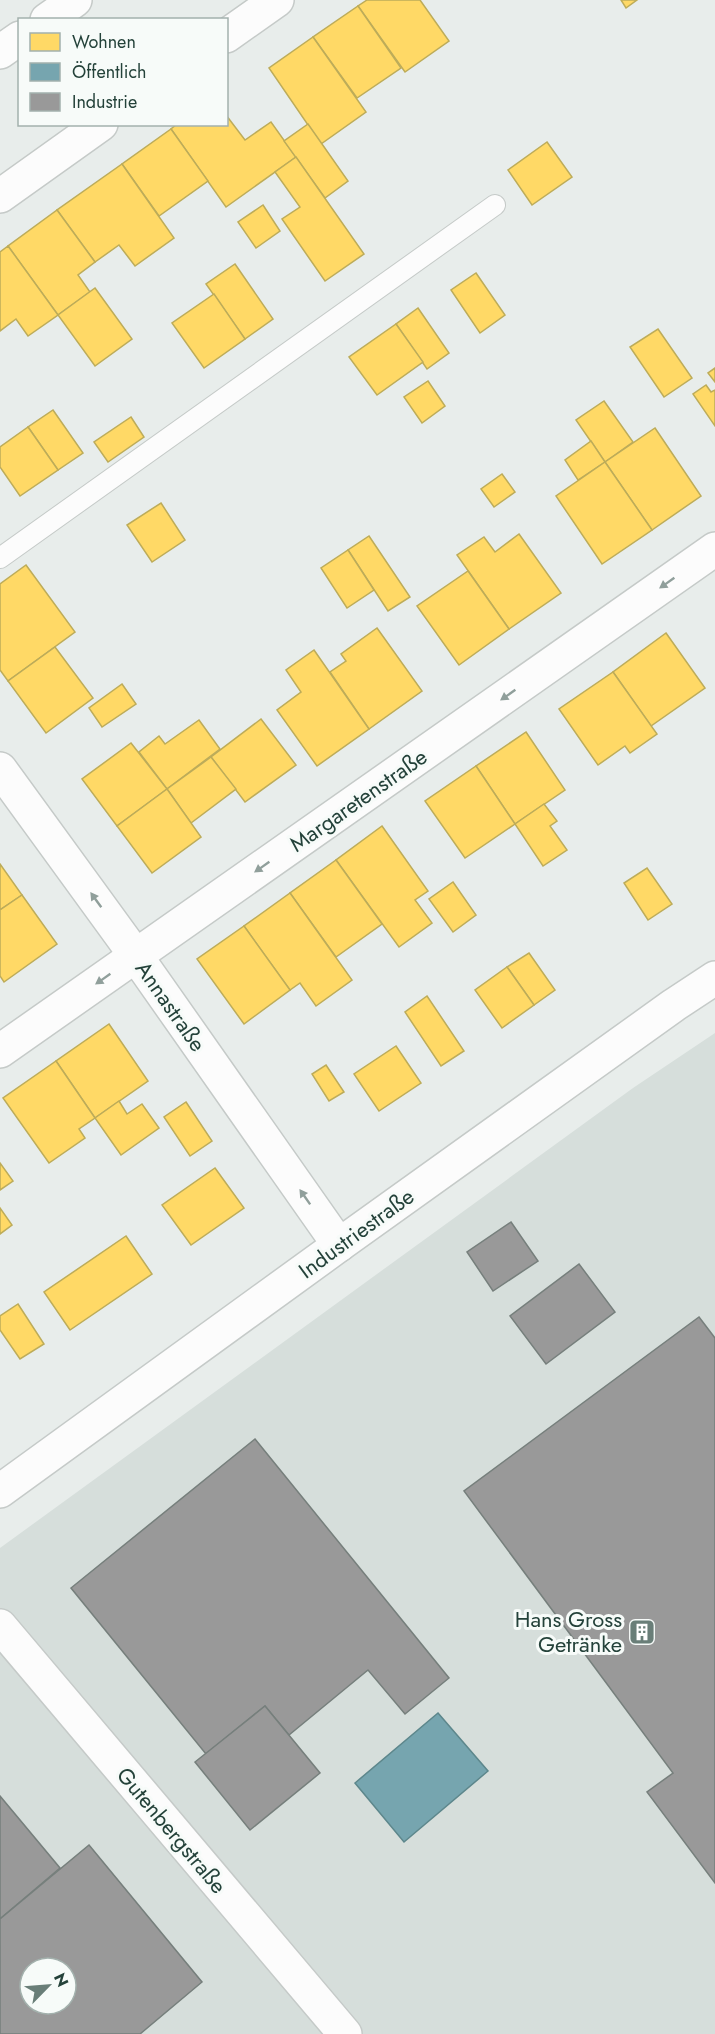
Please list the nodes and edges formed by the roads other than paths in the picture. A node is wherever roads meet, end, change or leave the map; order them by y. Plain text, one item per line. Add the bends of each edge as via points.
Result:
1 (75, 0) edge
2 (277, 0) edge
3 (50, 18) edge
4 (228, 35) edge
5 (18, 40) edge
6 (0, 52) edge
7 (98, 126) edge
8 (0, 196) edge
9 (495, 206) dead end
10 (715, 549) edge
11 (0, 558) edge
12 (0, 769) edge
13 (136, 956) junction
14 (715, 978) edge
15 (0, 1051) edge
16 (339, 1245) junction
17 (0, 1491) edge
18 (0, 1626) edge
19 (345, 2034) edge

1 - 3 street
2 - 4 street
5 - 6 street
7 - 8 street
9 - 11 lane
10 -> 13 street, Margaretenstraße
13 -> 12 street, Annastraße
13 -> 15 street, Margaretenstraße
16 -> 13 street, Annastraße
14 - 16 street, Industriestraße
16 - 17 street, Industriestraße
18 - 19 street, Gutenbergstraße

